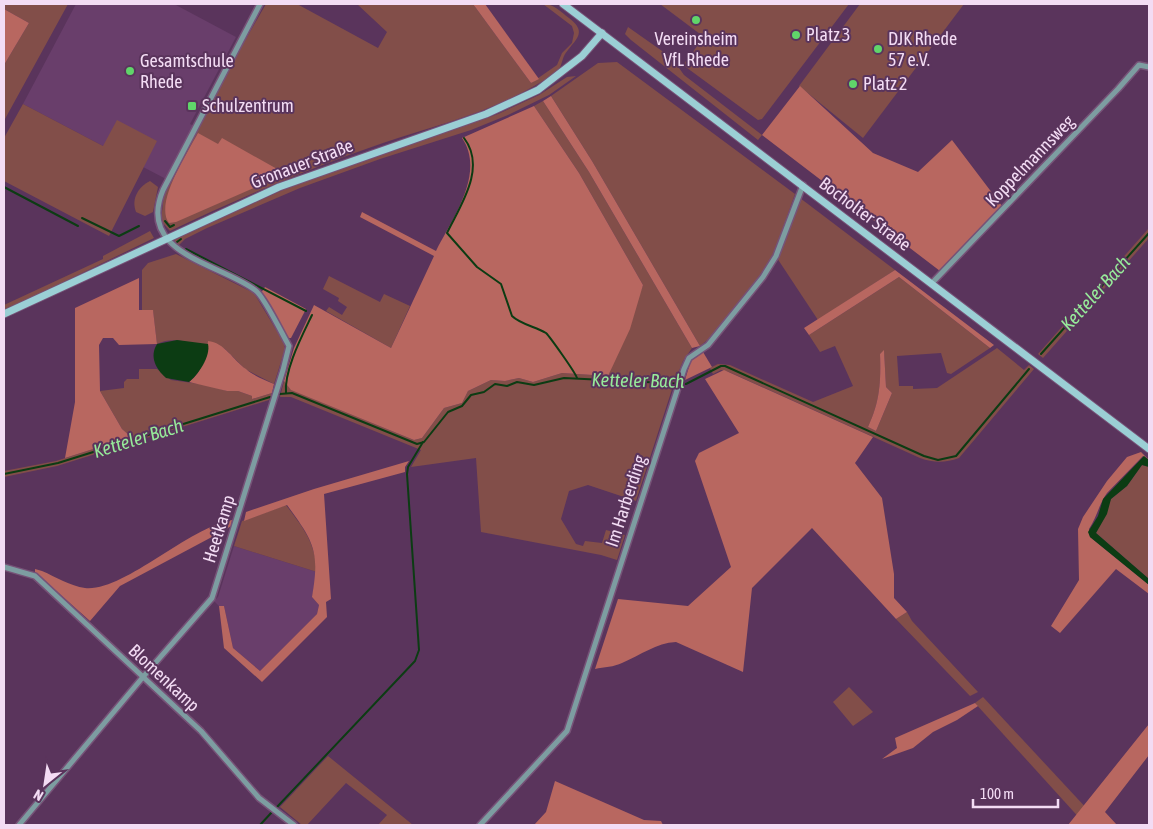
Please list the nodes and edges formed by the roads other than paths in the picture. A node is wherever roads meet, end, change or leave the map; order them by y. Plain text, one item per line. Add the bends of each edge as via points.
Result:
1 (260, 4) edge
2 (563, 4) edge
3 (602, 33) junction
4 (1149, 67) edge
5 (803, 185) junction
6 (166, 237) junction
7 (932, 283) junction
8 (4, 314) edge
9 (1149, 449) edge
10 (4, 567) edge
11 (143, 677) junction
12 (19, 825) edge
13 (294, 825) edge
14 (480, 825) edge

1 - 6 street via 162,194 158,224
2 - 3 main road, Bocholter Straße
3 - 5 main road, Bocholter Straße
3 - 6 main road, Gronauer Straße via 582,56 538,90 486,114 279,187
4 - 7 street, Koppelmannsweg via 1139,65 1132,71
5 - 7 main road, Bocholter Straße
5 - 14 street, Im Harberding via 776,256 763,277 708,345 689,358 568,731
6 - 8 main road, Gronauer Straße
6 - 11 street, Heetkamp via 176,249 256,290 289,346 212,598
7 - 9 main road, Bocholter Straße
10 - 11 street, Blomenkamp via 35,576
11 - 12 street, Heetkamp
11 - 13 street, Blomenkamp via 201,731 260,798

